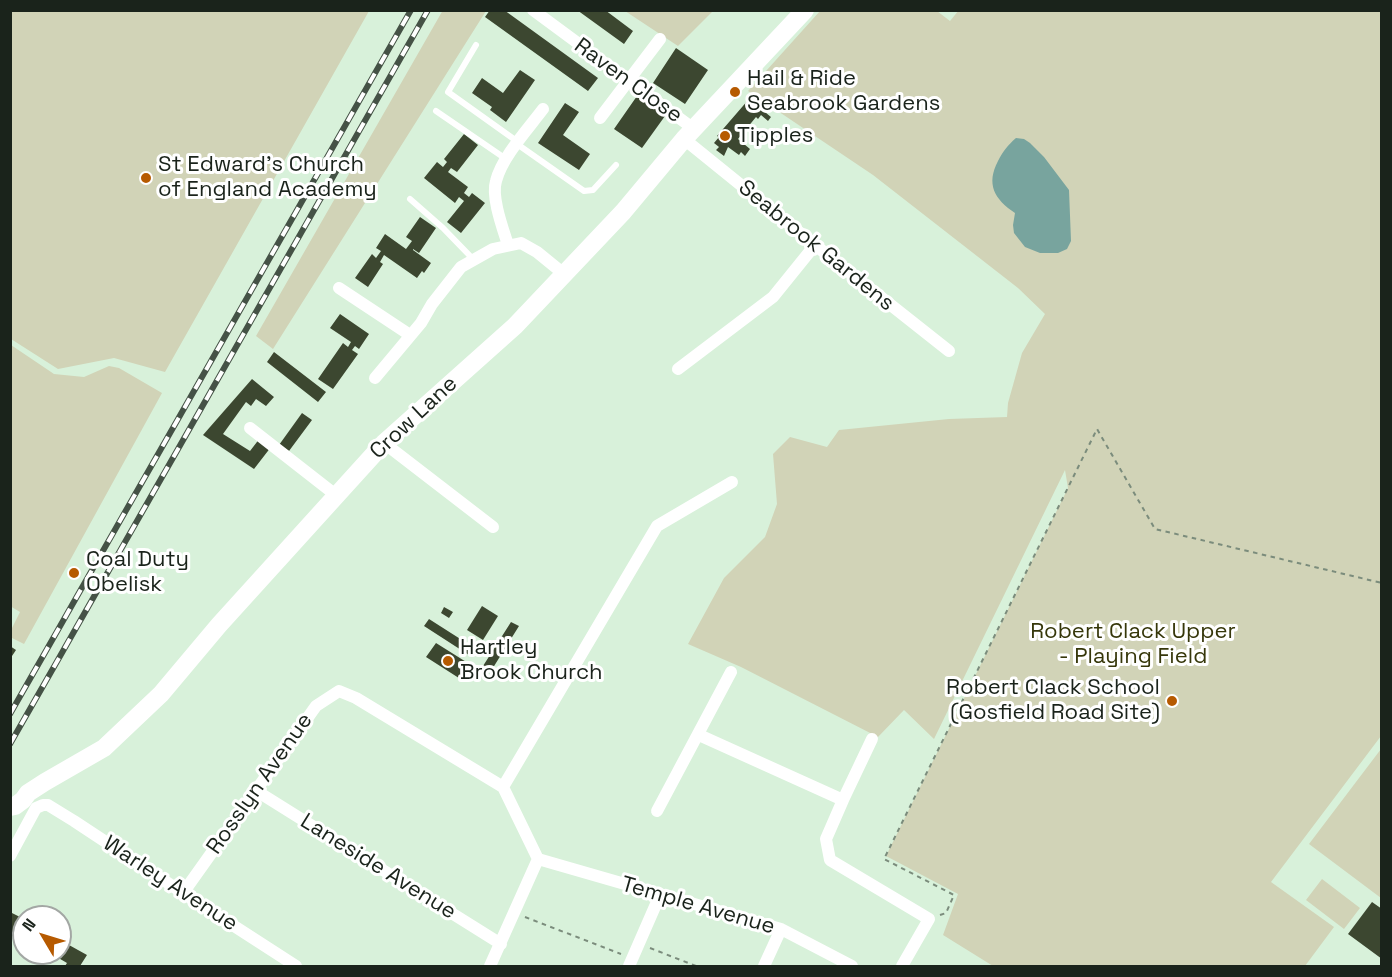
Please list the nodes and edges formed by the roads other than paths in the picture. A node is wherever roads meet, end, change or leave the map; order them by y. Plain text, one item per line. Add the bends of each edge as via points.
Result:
1 (533, 10) edge
2 (805, 10) edge
3 (660, 39) dead end
4 (476, 45) dead end
5 (627, 81) junction
6 (543, 109) dead end
7 (436, 111) dead end
8 (600, 118) dead end
9 (689, 134) junction
10 (517, 143) junction
11 (506, 159) junction
12 (616, 165) dead end
13 (410, 199) dead end
14 (508, 245) junction
15 (815, 245) junction
16 (473, 259) junction
17 (564, 274) junction
18 (339, 288) dead end
19 (410, 335) junction
20 (949, 351) dead end
21 (678, 369) dead end
22 (375, 378) dead end
23 (250, 428) dead end
24 (384, 443) junction
25 (732, 482) dead end
26 (337, 496) junction
27 (493, 527) dead end
28 (731, 672) dead end
29 (699, 735) junction
30 (872, 739) dead end
31 (503, 787) junction
32 (255, 790) junction
33 (843, 800) junction
34 (10, 807) edge
35 (657, 811) dead end
36 (10, 856) edge
37 (538, 859) junction
38 (183, 894) junction
39 (660, 895) junction
40 (781, 929) junction
41 (501, 944) junction
42 (631, 963) edge
43 (297, 966) edge
44 (490, 966) edge
45 (764, 966) edge
46 (852, 966) edge
47 (902, 966) edge

1 - 5 street, Raven Close
2 - 9 street, Crow Lane
3 - 5 street
4 - 10 lane via 448,92
5 - 8 street
5 - 9 street, Raven Close
6 - 10 street
7 - 11 lane
9 - 15 street, Seabrook Gardens
9 - 17 street, Crow Lane
10 - 11 street
10 - 12 lane via 584,191 593,189
11 - 14 street via 495,182 497,211
13 - 16 lane
14 - 16 street
14 - 17 street via 521,243
15 - 20 street, Seabrook Gardens
15 - 21 street via 773,297
16 - 19 street via 461,267
17 - 24 street, Crow Lane via 515,326
18 - 19 street
19 - 22 street
23 - 26 street
24 - 26 street, Crow Lane
24 - 27 street
25 - 31 street via 657,526
26 - 34 street, Crow Lane via 161,694 104,748
28 - 29 street
29 - 33 street
29 - 35 street
30 - 33 street
31 - 32 street, Rosslyn Avenue via 356,698 339,692 316,706
31 - 37 street
32 - 38 street, Rosslyn Avenue
32 - 41 street, Laneside Avenue
33 - 47 street via 826,839 830,860 929,919
36 - 38 street, Warley Avenue via 36,808 48,805
37 - 39 street, Temple Avenue
37 - 41 street
38 - 43 street, Warley Avenue
39 - 40 street, Temple Avenue
39 - 42 street
40 - 45 street
40 - 46 street, Temple Avenue
41 - 44 street

